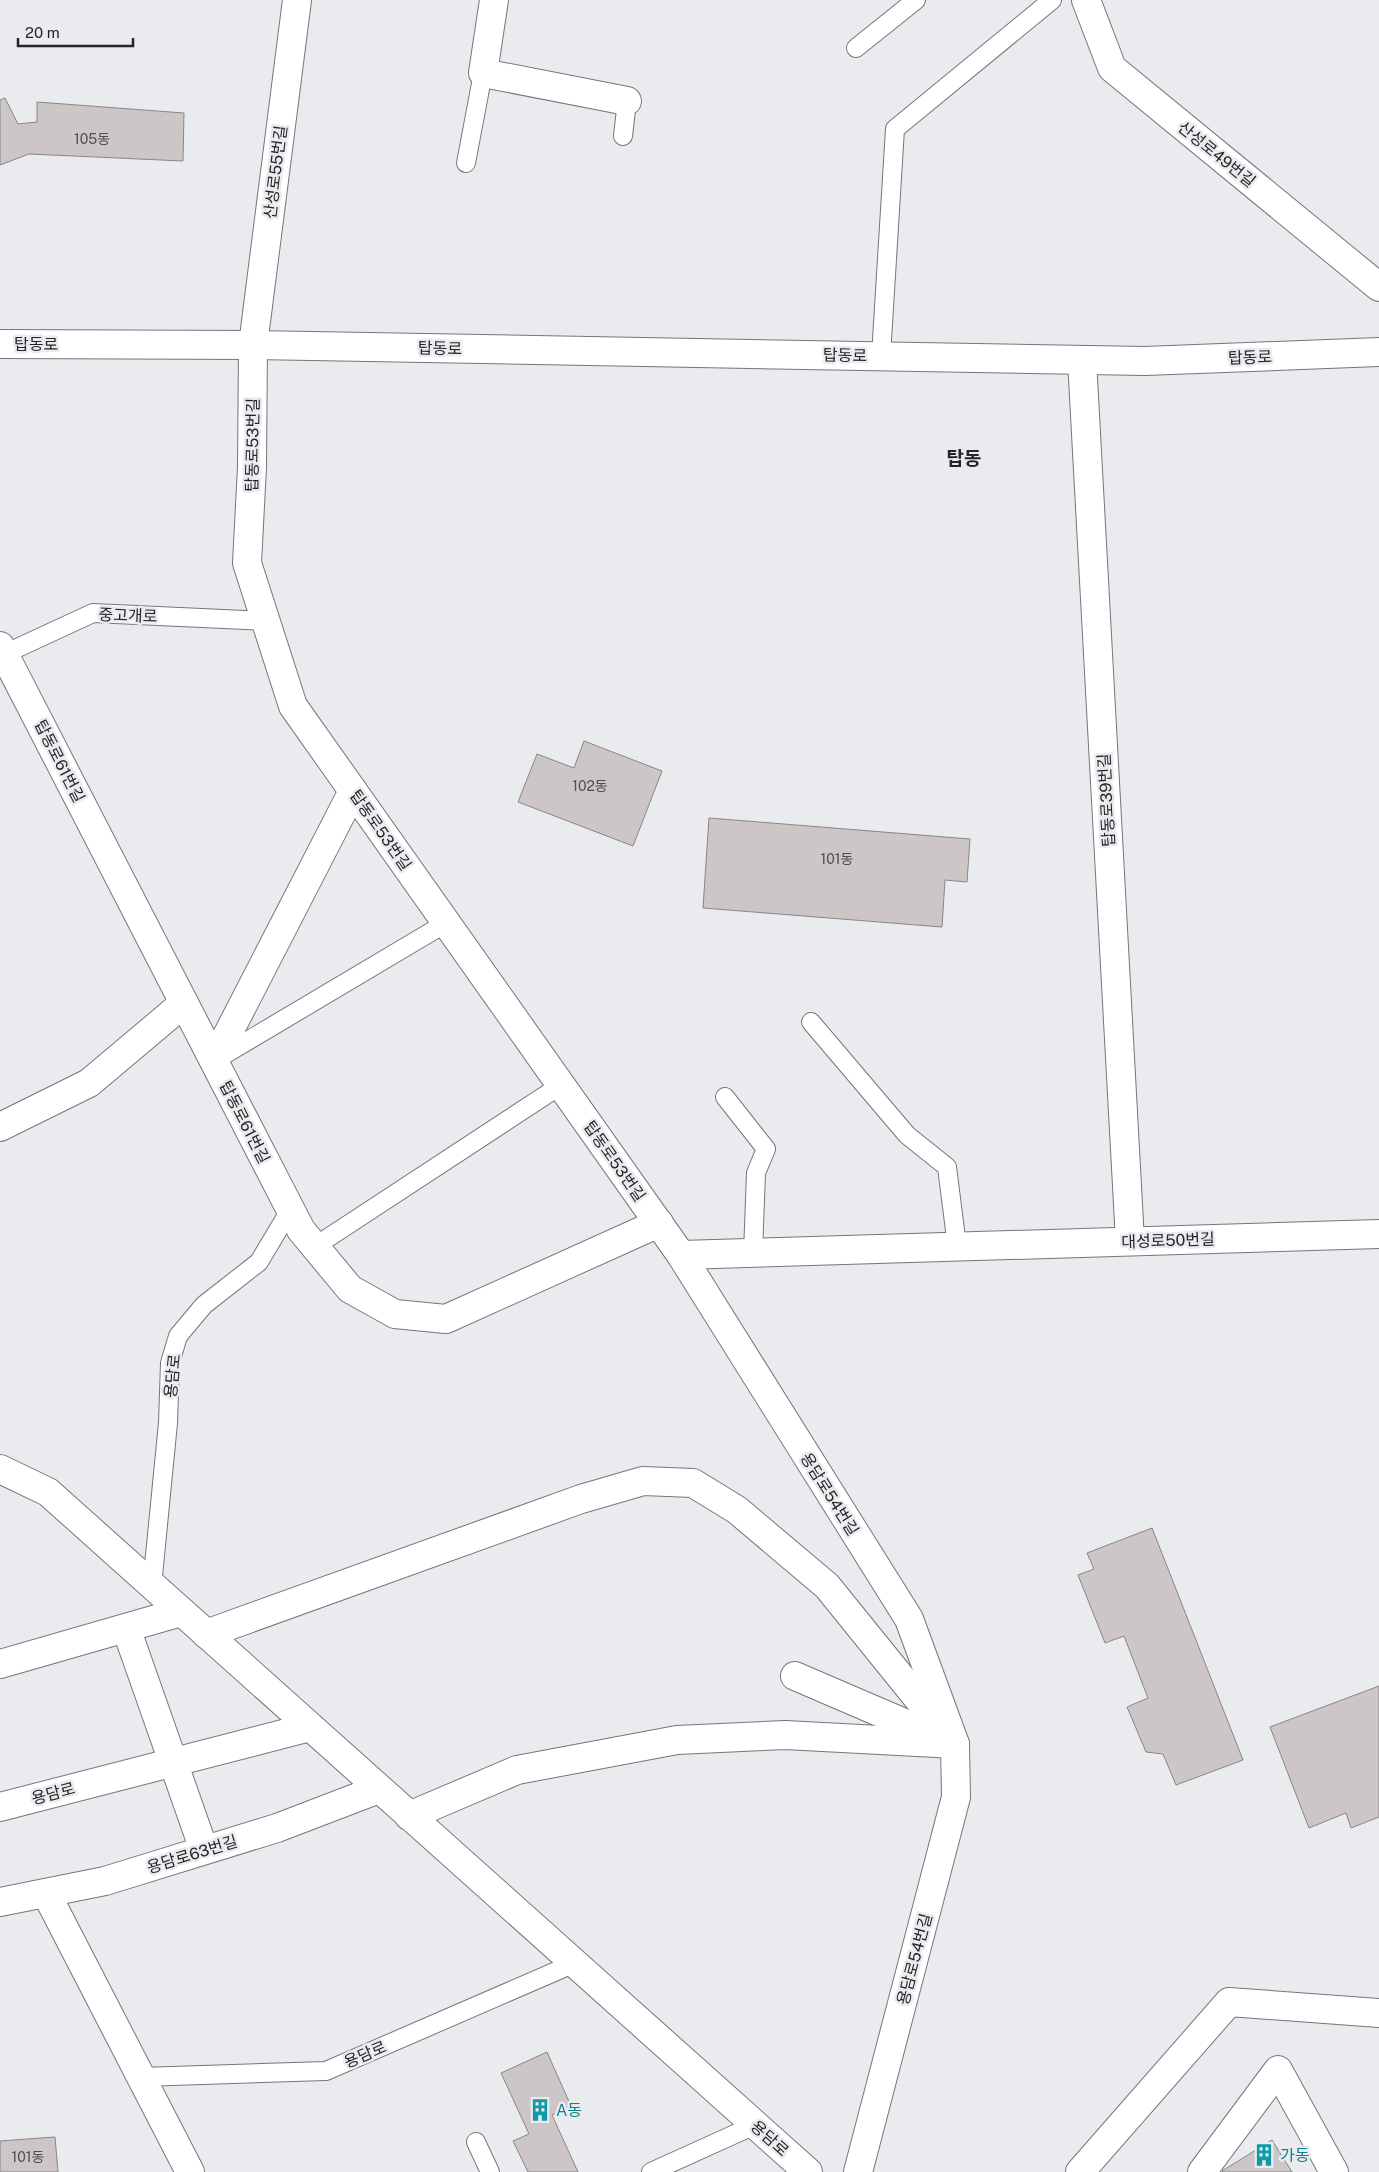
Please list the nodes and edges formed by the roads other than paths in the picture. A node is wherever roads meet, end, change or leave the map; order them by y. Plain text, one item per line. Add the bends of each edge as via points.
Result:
1 (297, 0) edge
2 (494, 0) edge
3 (916, 0) edge
4 (1052, 0) edge
5 (1086, 0) edge
6 (856, 48) dead end
7 (483, 74) junction
8 (627, 101) joint
9 (622, 136) dead end
10 (466, 163) dead end
11 (1379, 287) edge
12 (0, 344) edge
13 (254, 345) junction
14 (1379, 352) edge
15 (881, 356) junction
16 (1082, 360) junction
17 (266, 621) junction
18 (1, 652) edge
19 (353, 791) junction
20 (446, 923) junction
21 (184, 1003) junction
22 (811, 1022) dead end
23 (214, 1061) junction
24 (561, 1085) junction
25 (725, 1097) dead end
26 (0, 1126) edge
27 (290, 1210) junction
28 (659, 1223) junction
29 (1379, 1234) edge
30 (1130, 1241) junction
31 (957, 1246) junction
32 (314, 1247) junction
33 (753, 1253) junction
34 (681, 1255) junction
35 (0, 1469) edge
36 (152, 1586) junction
37 (181, 1612) junction
38 (126, 1628) junction
39 (206, 1634) junction
40 (0, 1664) edge
41 (795, 1676) dead end
42 (310, 1727) junction
43 (955, 1744) junction
44 (172, 1763) junction
45 (379, 1789) junction
46 (0, 1807) edge
47 (409, 1816) junction
48 (204, 1850) junction
49 (46, 1893) junction
50 (0, 1902) edge
51 (575, 1963) junction
52 (1379, 2013) edge
53 (141, 2077) junction
54 (755, 2125) junction
55 (476, 2142) dead end
56 (190, 2172) edge
57 (490, 2172) edge
58 (651, 2172) edge
59 (808, 2172) edge
60 (858, 2172) edge
61 (1080, 2172) edge
62 (1202, 2172) edge
63 (1334, 2172) edge

1 - 13 street, 산성로55번길
2 - 7 street
3 - 6 lane
4 - 15 lane, 탑동로 via 895,129
5 - 11 street, 산성로49번길 via 1112,68
7 - 8 street
7 - 10 lane
8 - 9 lane
12 - 13 street, 탑동로
13 - 15 street, 탑동로
13 - 17 street, 탑동로53번길 via 247,563
14 - 16 street, 탑동로 via 1146,361
15 - 16 street, 탑동로
16 - 30 street, 탑동로39번길
17 - 18 lane, 중고개로 via 93,613
17 - 19 street, 탑동로53번길 via 293,706
18 - 21 street, 탑동로61번길
19 - 20 street, 탑동로53번길
19 - 23 street
20 - 23 lane
20 - 24 street, 탑동로53번길
21 - 23 street, 탑동로61번길
21 - 26 street via 90,1083
22 - 31 lane via 907,1135 947,1167
23 - 27 street, 탑동로61번길
24 - 28 street, 탑동로53번길
24 - 32 lane
25 - 33 lane via 766,1150 756,1173
27 - 32 street, 탑동로61번길
27 - 36 lane, 용담로 via 259,1262 204,1305 178,1336 170,1363 168,1423
28 - 32 street, 탑동로61번길 via 446,1319 395,1314 350,1289
28 - 34 street, 탑동로53번길
29 - 30 street, 대성로50번길
30 - 31 street, 대성로50번길
31 - 33 street, 대성로50번길
33 - 34 street, 대성로50번길
34 - 43 street, 용담로54번길 via 909,1620
35 - 36 street, 용담로 via 48,1492
36 - 37 street, 용담로
37 - 38 street
37 - 39 street, 용담로
38 - 40 street
38 - 44 street
39 - 42 street, 용담로
39 - 43 street via 582,1498 643,1481 693,1483 737,1510 827,1586
41 - 43 street
42 - 44 street, 용담로
42 - 45 street, 용담로
43 - 47 street via 785,1735 677,1740 517,1770
43 - 60 street, 용담로54번길 via 956,1797
44 - 46 street, 용담로
44 - 48 street
45 - 47 street, 용담로
45 - 48 street, 용담로63번길 via 277,1828
47 - 51 street, 용담로
48 - 49 street, 용담로63번길 via 105,1881
49 - 50 street, 용담로63번길
49 - 53 street
51 - 53 lane, 용담로 via 326,2071
51 - 54 street, 용담로
52 - 61 street via 1229,2002
53 - 56 street
54 - 58 lane
54 - 59 street, 용담로
55 - 57 lane
62 - 63 street via 1278,2070

